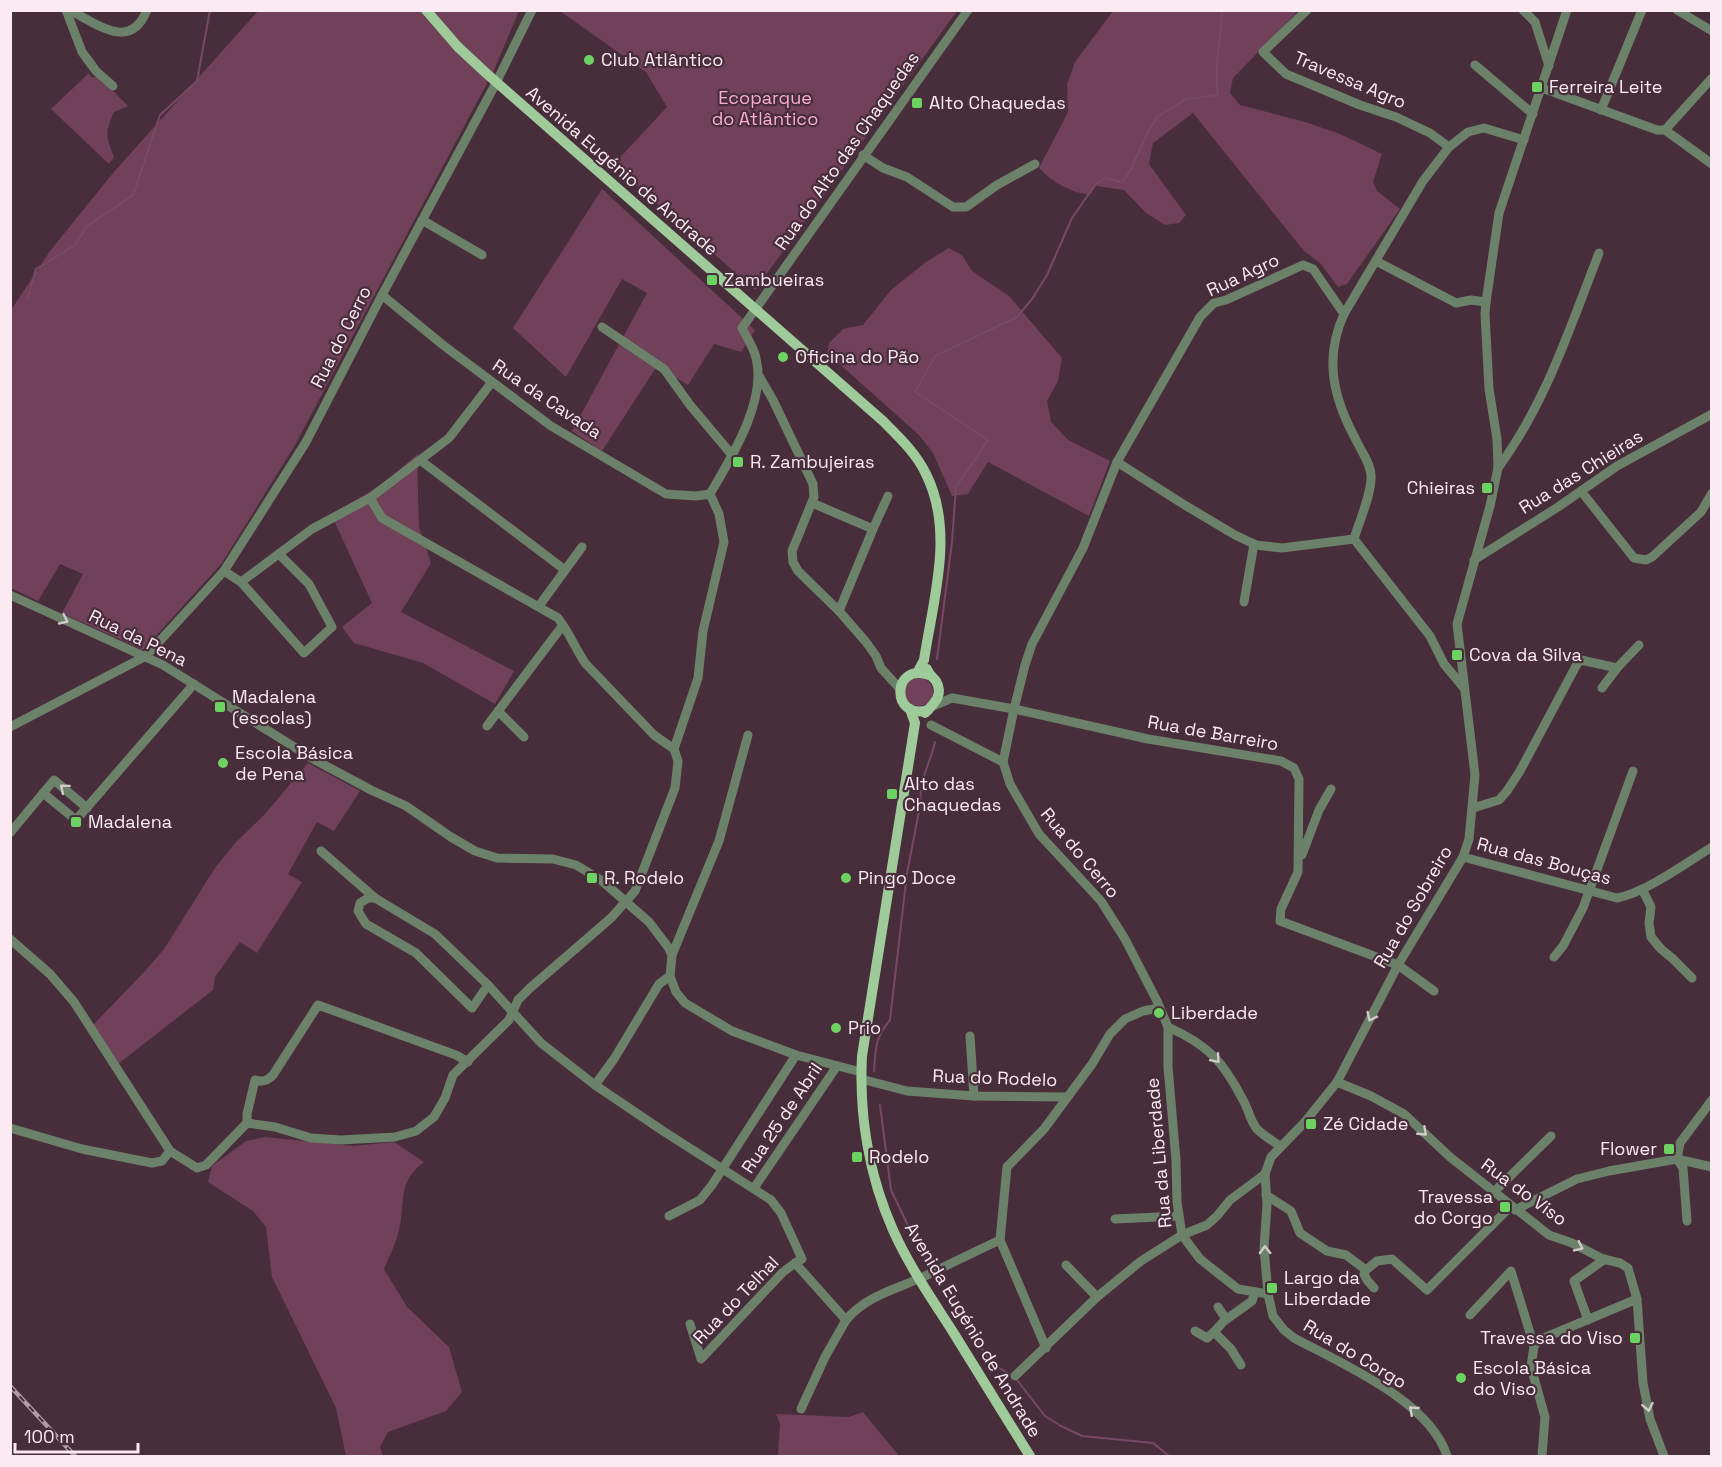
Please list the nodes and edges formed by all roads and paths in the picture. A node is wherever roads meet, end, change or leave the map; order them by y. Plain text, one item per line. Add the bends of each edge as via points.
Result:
1 (67, 10) edge
2 (147, 10) edge
3 (426, 10) edge
4 (532, 10) edge
5 (968, 10) edge
6 (1307, 10) edge
7 (1523, 10) edge
8 (1567, 10) edge
9 (1642, 10) edge
10 (1677, 10) edge
11 (1712, 31) edge
12 (1475, 65) dead end
13 (1549, 66) junction
14 (1712, 78) edge
15 (496, 83) junction
16 (113, 86) dead end
17 (1542, 88) junction
18 (1601, 110) junction
19 (1533, 114) junction
20 (1665, 130) junction
21 (1524, 140) junction
22 (1449, 147) junction
23 (863, 155) junction
24 (1035, 164) dead end
25 (1712, 164) edge
26 (422, 220) junction
27 (1599, 253) dead end
28 (482, 255) dead end
29 (1376, 261) junction
30 (382, 295) junction
31 (1486, 302) junction
32 (755, 309) junction
33 (1344, 314) junction
34 (602, 327) dead end
35 (759, 376) junction
36 (492, 382) junction
37 (1712, 414) edge
38 (732, 455) junction
39 (420, 460) junction
40 (1117, 462) junction
41 (1498, 468) junction
42 (1581, 491) junction
43 (1712, 493) edge
44 (710, 494) junction
45 (888, 496) dead end
46 (370, 498) junction
47 (812, 503) junction
48 (873, 529) junction
49 (1483, 530) junction
50 (1354, 539) junction
51 (1500, 542) junction
52 (1254, 544) junction
53 (582, 547) dead end
54 (279, 554) junction
55 (1474, 560) junction
56 (565, 570) junction
57 (224, 571) junction
58 (242, 582) junction
59 (10, 595) edge
60 (1244, 602) dead end
61 (539, 606) junction
62 (839, 611) junction
63 (563, 625) junction
64 (1639, 645) dead end
65 (146, 656) junction
66 (924, 660) junction
67 (1617, 668) junction
68 (917, 673) junction
69 (929, 675) junction
70 (889, 676) junction
71 (906, 678) junction
72 (937, 683) junction
73 (194, 684) junction
74 (1464, 688) junction
75 (1602, 688) dead end
76 (900, 689) junction
77 (952, 699) junction
78 (931, 708) junction
79 (910, 709) junction
80 (1014, 709) junction
81 (498, 711) junction
82 (915, 723) junction
83 (931, 725) dead end
84 (487, 726) dead end
85 (10, 727) edge
86 (748, 735) dead end
87 (524, 737) dead end
88 (674, 749) junction
89 (1003, 762) junction
90 (1633, 771) dead end
91 (1331, 789) dead end
92 (43, 793) junction
93 (87, 808) junction
94 (1473, 808) junction
95 (10, 833) edge
96 (1712, 847) edge
97 (321, 851) dead end
98 (1462, 857) junction
99 (1298, 860) junction
100 (1642, 889) junction
101 (1589, 890) junction
102 (375, 898) junction
103 (626, 902) junction
104 (10, 939) edge
105 (672, 955) junction
106 (1554, 957) dead end
107 (1398, 965) junction
108 (670, 976) junction
109 (1692, 978) dead end
110 (488, 985) junction
111 (1434, 991) dead end
112 (1159, 1008) junction
113 (513, 1013) junction
114 (1168, 1027) junction
115 (970, 1036) dead end
116 (796, 1055) junction
117 (468, 1062) junction
118 (837, 1066) junction
119 (861, 1076) junction
120 (1337, 1082) junction
121 (595, 1085) junction
122 (974, 1096) junction
123 (1067, 1097) junction
124 (1712, 1100) edge
125 (248, 1123) junction
126 (10, 1128) edge
127 (1551, 1136) dead end
128 (1280, 1146) junction
129 (170, 1151) junction
130 (1677, 1159) junction
131 (1712, 1167) edge
132 (724, 1168) junction
133 (1265, 1174) junction
134 (754, 1188) junction
135 (1494, 1192) junction
136 (1266, 1195) junction
137 (1513, 1208) junction
138 (669, 1216) dead end
139 (1178, 1216) junction
140 (1115, 1220) dead end
141 (1687, 1221) dead end
142 (1182, 1235) junction
143 (1000, 1240) junction
144 (1605, 1259) junction
145 (795, 1263) junction
146 (1066, 1265) dead end
147 (1366, 1270) junction
148 (919, 1278) junction
149 (1374, 1288) dead end
150 (1256, 1292) junction
151 (1268, 1294) junction
152 (1097, 1297) junction
153 (1637, 1299) junction
154 (1218, 1307) dead end
155 (1470, 1315) dead end
156 (1226, 1319) junction
157 (846, 1320) junction
158 (1588, 1320) junction
159 (690, 1324) dead end
160 (1195, 1331) dead end
161 (1214, 1332) junction
162 (1534, 1346) junction
163 (1046, 1348) junction
164 (1241, 1365) dead end
165 (1015, 1376) dead end
166 (801, 1409) dead end
167 (1030, 1456) edge
168 (1447, 1456) edge
169 (1542, 1456) edge
170 (1664, 1456) edge

1 - 2 street via 111,31 124,33 134,31
1 - 16 street via 82,52
3 - 15 main road, Avenida Eugénio de Andrade
4 - 15 street, Rua do Cerro
5 - 23 street, Rua do Alto das Chaquedas
6 - 22 street, Travessa Agro via 1263,52 1286,74 1405,121
7 - 13 street via 1535,22
8 - 13 street
9 - 18 street
10 - 11 street
12 - 19 street
13 - 17 street
14 - 20 street
15 - 26 street, Rua do Cerro
15 - 32 main road, Avenida Eugénio de Andrade
17 - 18 street
17 - 19 street
18 - 20 street
19 - 21 street
20 - 25 street
21 - 22 street via 1484,128 1468,132
21 - 31 street via 1499,213
22 - 29 street via 1423,181
23 - 24 street via 953,207 966,207
23 - 32 street, Rua do Alto das Chaquedas
26 - 28 street
26 - 30 street, Rua do Cerro
27 - 41 street via 1544,392
29 - 31 street via 1456,303
29 - 33 street
30 - 36 street, Rua da Cavada
30 - 57 street, Rua do Cerro via 306,442
31 - 41 street via 1489,389
32 - 35 street, Rua do Alto das Chaquedas via 742,328 756,356
32 - 66 main road, Avenida Eugénio de Andrade via 883,421 908,446 926,473 941,530
33 - 40 street, Rua Agro via 1313,269 1303,265 1214,303 1200,317
33 - 50 street via 1333,356 1336,395 1371,473
34 - 38 street via 664,369
35 - 38 street
35 - 47 street via 813,484
36 - 39 street via 449,438
36 - 44 street, Rua da Cavada via 551,426 666,494
37 - 42 street, Rua das Chieiras via 1617,466
38 - 44 street
39 - 46 street
39 - 56 street
40 - 52 street
40 - 80 street via 1083,548 1032,644
41 - 49 street, Rua do Sobreiro
42 - 43 street via 1634,558 1646,560 1701,512
42 - 51 street, Rua das Chieiras
44 - 88 street via 719,514 723,542 703,632 698,678
45 - 48 street
46 - 54 street via 312,529
46 - 61 street via 382,518
47 - 48 street
47 - 62 street via 792,551 793,562
48 - 62 street
49 - 51 street
49 - 55 street, Rua do Sobreiro
50 - 52 street via 1282,548
50 - 74 street via 1430,636 1444,664
51 - 55 street, Rua das Chieiras
52 - 60 street
53 - 56 street
54 - 58 street
54 - 58 street via 309,584 332,627 304,653
55 - 74 street, Rua do Sobreiro via 1456,624
56 - 61 street
57 - 58 street
57 - 65 street, Rua do Cerro
59 -> 65 street, Rua da Pena
61 - 63 street
62 - 70 street
63 - 81 street
63 - 88 street via 585,663 654,735
64 - 67 street
65 - 73 street, Rua da Pena
65 - 85 street, Rua do Cerro
66 - 68 main road, Avenida Eugénio de Andrade
66 - 69 main road, Avenida Eugénio de Andrade
67 - 75 street
67 - 94 street via 1581,660 1507,791 1499,800
68 - 69 main road
68 - 71 main road
69 - 72 main road, Avenida Eugénio de Andrade
70 - 71 street
70 - 76 street
71 - 76 main road
72 - 77 street
72 - 78 main road via 939,695
73 - 93 street
73 - 103 street, Rua da Pena via 315,760 406,806 475,851 497,858 553,859 576,865
74 - 94 street, Rua do Sobreiro via 1475,775
76 - 79 main road, Avenida Eugénio de Andrade via 902,700
77 - 78 street, Rua de Barreiro
77 - 80 street, Rua de Barreiro
78 - 79 main road
78 - 82 main road
79 - 82 main road, Avenida Eugénio de Andrade
80 - 89 street
80 - 99 street, Rua de Barreiro via 1148,739 1281,761 1294,768 1299,779
81 - 84 street
81 - 87 street
82 - 119 main road, Avenida Eugénio de Andrade
83 - 89 street
86 - 105 street via 719,841
88 - 103 street via 678,761 675,788 635,891
89 - 112 street, Rua do Cerro via 1010,784 1039,834 1101,901
90 - 101 street
91 - 99 street
92 - 93 street via 76,820
93 -> 92 street via 54,780
92 - 95 street
94 - 98 street, Rua do Sobreiro
96 - 100 street, Rua das Bouças
97 - 102 street, Rua 25 de Abril
98 - 101 street, Rua das Bouças
98 - 107 street, Rua do Sobreiro
99 - 107 street, Rua de Barreiro via 1298,872 1281,909 1280,921
100 - 101 street, Rua das Bouças via 1617,898
100 - 109 street via 1651,907 1652,937
101 - 106 street via 1583,908
102 - 110 street, Rua 25 de Abril via 435,934
102 - 110 street via 360,903 358,910 366,924 416,953 472,1008
103 - 105 street via 649,922
103 - 113 street via 530,988 518,1000
104 - 129 street via 50,974 74,1002
105 - 108 street
107 - 111 street
107 -> 120 street, Rua do Sobreiro
108 - 116 street, Rua do Rodelo via 676,992 701,1014 732,1031
108 - 121 street via 659,984
110 - 113 street, Rua 25 de Abril
112 - 114 street, Rua do Cerro
112 - 123 street, Rua do Rodelo via 1125,1019 1110,1034
113 - 117 street
113 - 121 street, Rua 25 de Abril via 541,1043
114 -> 128 street via 1209,1050 1235,1084 1258,1130
114 - 139 street, Rua da Liberdade
115 - 122 street
116 - 118 street, Rua do Rodelo
116 - 132 street
117 - 125 street via 453,1076 434,1117 416,1131 395,1137 311,1138
117 - 125 street via 318,1005 273,1075 267,1080 255,1080
118 - 119 street, Rua do Rodelo
118 - 134 street, Rua 25 de Abril
119 - 122 street, Rua do Rodelo via 907,1091
119 - 148 main road, Avenida Eugénio de Andrade via 868,1150 880,1198
120 - 128 street via 1304,1124
120 -> 135 street, Rua do Viso via 1404,1114
121 - 132 street, Rua 25 de Abril
122 - 123 street, Rua do Rodelo
123 - 143 street via 1044,1129 1007,1167
124 - 130 street via 1680,1143
125 - 129 street via 206,1165 197,1168
126 - 129 street via 82,1149 152,1163 162,1161
127 - 135 street
128 - 133 street
130 - 131 street
130 - 137 street via 1577,1179
130 - 141 street via 1683,1168
132 - 134 street, Rua 25 de Abril
132 - 138 street via 700,1200
133 - 136 street, Rua do Corgo
133 - 142 street via 1230,1200 1207,1225
134 - 145 street via 781,1213 802,1259
135 - 137 street, Rua do Viso
136 - 147 street via 1291,1211 1300,1233 1327,1251 1346,1255
151 -> 136 street, Rua do Corgo via 1264,1248
137 -> 144 street, Rua do Viso via 1549,1235
137 - 147 street via 1427,1290 1392,1260 1377,1261
139 - 140 street
139 - 142 street, Rua da Liberdade
142 - 150 street, Rua da Liberdade via 1200,1259 1238,1289
142 - 152 street via 1141,1261
143 - 148 street
143 - 163 street
144 - 153 street, Rua do Viso via 1628,1268
144 - 158 street via 1574,1281
145 - 157 street, Rua do Telhal
145 - 159 street, Rua do Telhal via 701,1359
146 - 152 street
147 - 149 street via 1366,1280
148 - 157 street via 881,1293
148 - 167 main road, Avenida Eugénio de Andrade
150 - 151 street
150 - 156 street via 1252,1301
168 -> 151 street, Rua do Corgo via 1432,1427 1384,1387 1284,1330 1273,1316
152 - 163 street
153 - 158 street
153 -> 170 street, Rua do Viso via 1643,1383 1650,1419
154 - 156 street
155 - 162 street via 1511,1271
156 - 161 street
157 - 166 street
158 - 162 street via 1539,1340
160 - 161 street via 1207,1338
161 - 164 street
162 - 169 street via 1532,1367 1545,1417
163 - 165 street

